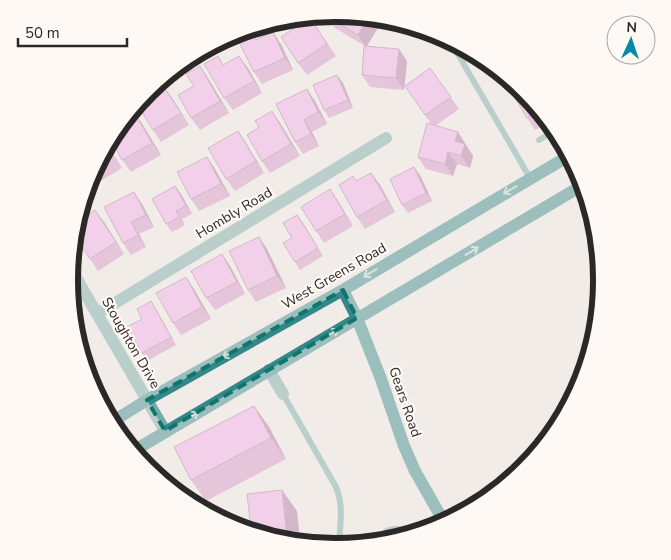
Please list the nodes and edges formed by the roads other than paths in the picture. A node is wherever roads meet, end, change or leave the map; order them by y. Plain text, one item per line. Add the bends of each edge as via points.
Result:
1 (458, 54) edge
2 (548, 135) edge
3 (386, 138) dead end
4 (539, 140) dead end
5 (563, 159) edge
6 (530, 178) junction
7 (576, 189) edge
8 (78, 282) edge
9 (342, 290) junction
10 (97, 314) junction
11 (357, 318) junction
12 (268, 370) junction
13 (283, 394) joint
14 (147, 400) junction
15 (118, 418) edge
16 (165, 431) junction
17 (140, 447) edge
18 (441, 515) edge
19 (399, 530) edge
20 (382, 533) edge
21 (340, 538) edge

1 - 6 lane
2 - 4 lane
3 - 10 street, Hombly Road
5 - 6 main road, West Greens Road
6 -> 9 main road, West Greens Road
11 -> 7 main road
8 - 10 street, Stoughton Drive
9 - 11 main road, Gears Road
9 -> 14 main road, West Greens Road
10 - 14 street, Stoughton Drive
12 -> 11 main road
11 - 18 main road, Gears Road via 404,446
12 - 13 street
16 -> 12 main road
13 - 21 lane via 340,497
14 - 15 main road, West Greens Road
14 - 16 street, Stoughton Drive
16 - 17 main road
19 - 20 lane via 389,529

